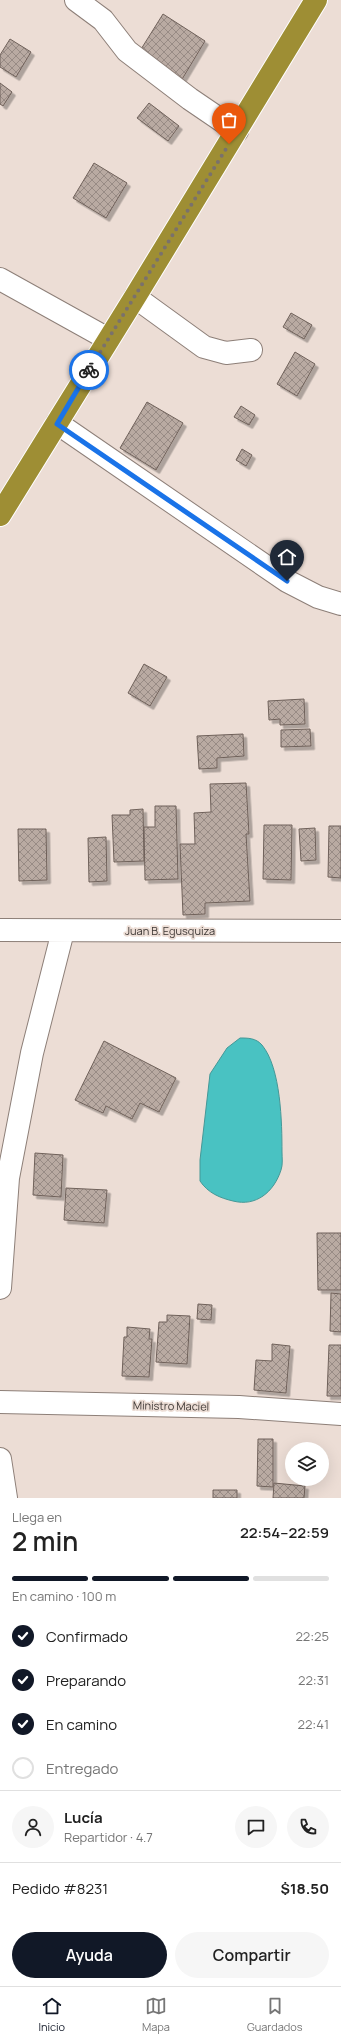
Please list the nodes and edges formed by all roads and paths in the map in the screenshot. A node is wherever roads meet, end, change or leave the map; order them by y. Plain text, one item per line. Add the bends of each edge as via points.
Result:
1 (76, 0) edge
2 (316, 0) edge
3 (237, 131) junction
4 (0, 279) edge
5 (135, 297) junction
6 (108, 339) junction
7 (251, 350) dead end
8 (57, 424) junction
9 (0, 515) edge
10 (341, 604) edge
11 (0, 930) edge
12 (63, 931) junction
13 (341, 931) edge
14 (0, 1288) edge
15 (0, 1402) edge
16 (341, 1414) edge
17 (0, 1459) edge
18 (6, 1498) edge

1 - 3 street via 103,20 127,51
2 - 3 highway
3 - 5 highway
4 - 6 street
5 - 6 highway
5 - 7 street via 204,347 226,353
6 - 8 highway
8 - 9 highway
8 - 10 street via 287,581 318,597
11 - 12 street, Juan B. Egusquiza
12 - 13 street, Juan B. Egusquiza
12 - 14 street via 32,1053 8,1178
15 - 16 street, Ministro Maciel via 239,1407
17 - 18 street

